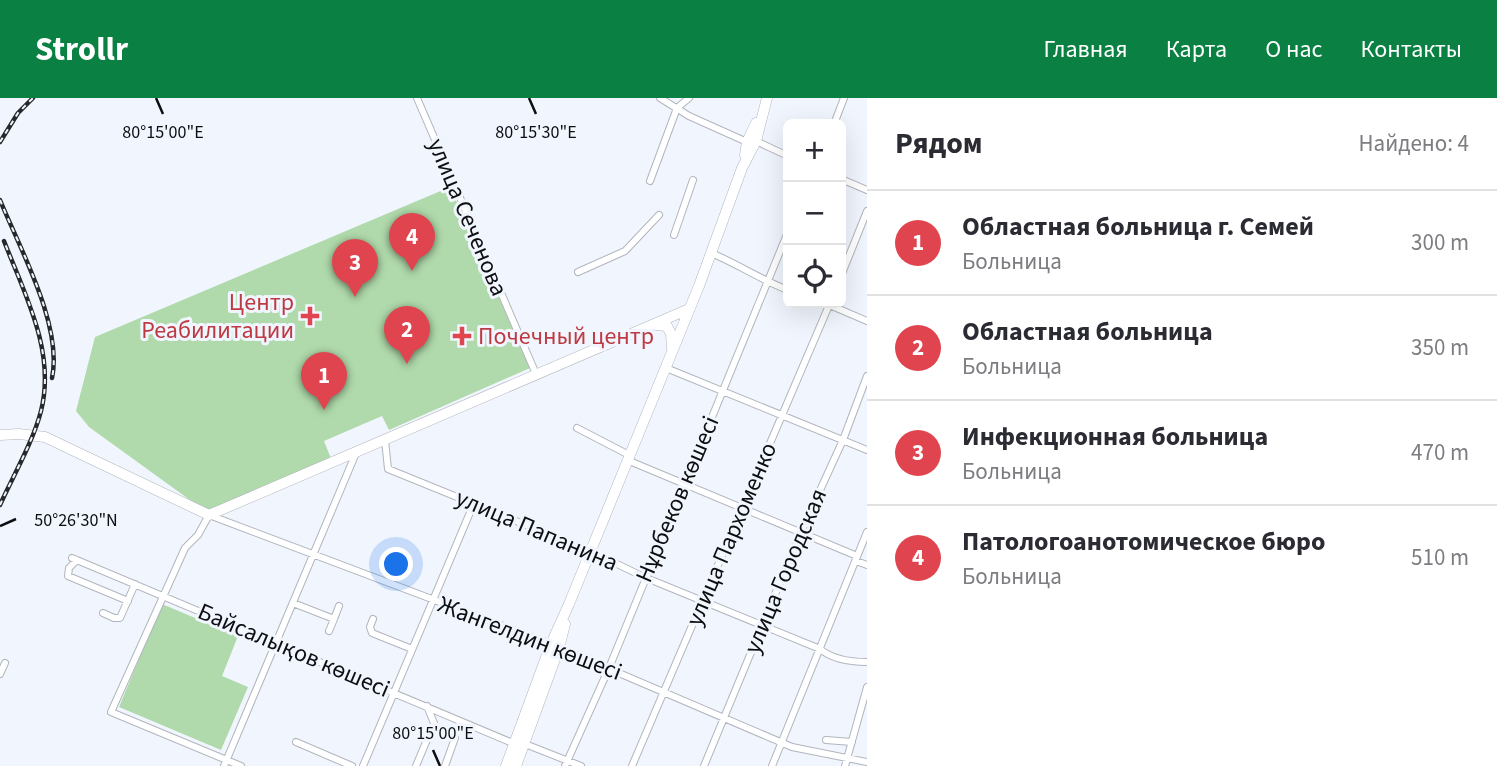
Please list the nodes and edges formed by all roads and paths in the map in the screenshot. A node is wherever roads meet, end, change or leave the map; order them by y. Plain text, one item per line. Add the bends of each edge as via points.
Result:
1 (417, 98) edge
2 (660, 98) edge
3 (689, 98) edge
4 (767, 98) edge
5 (844, 98) edge
6 (677, 108) junction
7 (836, 119) edge
8 (751, 141) junction
9 (783, 154) edge
10 (693, 180) dead end
11 (650, 181) dead end
12 (846, 181) edge
13 (867, 190) edge
14 (867, 211) edge
15 (659, 215) dead end
16 (674, 235) dead end
17 (783, 243) edge
18 (711, 253) junction
19 (846, 264) edge
20 (578, 272) dead end
21 (766, 282) junction
22 (699, 286) junction
23 (783, 288) edge
24 (826, 308) edge
25 (839, 308) edge
26 (689, 309) junction
27 (674, 316) junction
28 (867, 321) edge
29 (642, 329) junction
30 (667, 365) junction
31 (536, 374) junction
32 (867, 376) edge
33 (723, 391) junction
34 (782, 415) junction
35 (577, 428) dead end
36 (0, 435) edge
37 (384, 440) junction
38 (843, 440) junction
39 (867, 450) edge
40 (356, 453) junction
41 (628, 458) junction
42 (683, 484) junction
43 (474, 503) junction
44 (742, 509) junction
45 (209, 515) junction
46 (867, 532) edge
47 (800, 534) junction
48 (590, 551) junction
49 (313, 553) junction
50 (857, 559) junction
51 (867, 565) edge
52 (644, 577) junction
53 (135, 584) junction
54 (163, 596) junction
55 (433, 600) junction
56 (702, 600) junction
57 (128, 601) junction
58 (293, 603) junction
59 (339, 606) dead end
60 (103, 612) dead end
61 (334, 619) junction
62 (373, 619) dead end
63 (762, 624) junction
64 (329, 631) dead end
65 (276, 643) junction
66 (555, 646) junction
67 (412, 649) junction
68 (820, 649) junction
69 (867, 662) edge
70 (5, 663) dead end
71 (609, 668) junction
72 (0, 674) edge
73 (867, 687) edge
74 (394, 692) junction
75 (664, 693) junction
76 (427, 706) junction
77 (724, 718) junction
78 (455, 738) dead end
79 (826, 740) dead end
80 (783, 741) junction
81 (296, 742) dead end
82 (852, 742) junction
83 (520, 744) junction
84 (846, 762) edge
85 (867, 762) edge
86 (225, 763) edge
87 (566, 763) edge
88 (241, 766) edge
89 (352, 766) edge
90 (363, 766) edge
91 (416, 766) edge
92 (445, 766) edge
93 (506, 766) edge
94 (516, 766) edge
95 (581, 766) edge
96 (632, 766) edge
97 (704, 766) edge
98 (772, 766) edge

1 - 31 street, улица Сеченова
2 - 6 street
3 - 6 street
4 - 8 highway
5 - 7 street
6 - 8 street
6 - 11 street
8 - 9 street
8 - 18 highway
10 - 16 street
12 - 13 street
14 - 19 street
15 - 20 street via 625,251
17 - 21 street, Нұрбеков көшесі
18 - 21 street
18 - 22 highway
21 - 23 street
21 - 33 street, Нұрбеков көшесі
22 - 26 highway
22 - 27 highway via 689,304
24 - 34 street, улица Пархоменко
25 - 28 street
26 - 27 highway
26 - 30 highway
27 - 29 highway
29 - 30 highway via 667,326 672,345
29 - 31 highway
30 - 33 street
30 - 41 highway
31 - 37 highway
32 - 38 street, улица Городская
33 - 34 street
33 - 42 street, Нұрбеков көшесі
34 - 38 street
34 - 44 street, улица Пархоменко
35 - 41 street
36 - 45 highway, Жангелдин көшесі via 45,437
37 - 40 highway
37 - 43 street, улица Папанина via 388,469
38 - 39 street
38 - 47 street, улица Городская
40 - 45 highway
40 - 49 street
41 - 42 street
41 - 48 highway
42 - 44 street
42 - 52 street, Нұрбеков көшесі
43 - 48 street, улица Папанина
43 - 55 street
44 - 47 street
44 - 56 street, улица Пархоменко
45 - 49 street, Жангелдин көшесі
45 - 54 street via 186,548
46 - 50 street
47 - 50 street
47 - 63 street, улица Городская
48 - 52 street, улица Папанина
48 - 66 highway
49 - 55 street, Жангелдин көшесі
49 - 58 street
50 - 51 street
50 - 68 street
52 - 56 street, улица Папанина
52 - 71 street, Нұрбеков көшесі
53 - 54 street, Байсалықов көшесі
53 - 57 street
53 - 57 street, Байсалықов көшесі via 74,559 69,568 68,576
54 - 65 street, Байсалықов көшесі
54 - 86 street via 111,712
55 - 66 street, Жангелдин көшесі
55 - 67 street
56 - 63 street, улица Папанина
56 - 75 street, улица Пархоменко
57 - 60 street via 120,618
58 - 61 street
58 - 65 street
59 - 61 street
61 - 64 street
62 - 67 street via 372,633
63 - 68 street, улица Папанина
63 - 77 street, улица Городская
65 - 74 street, Байсалықов көшесі
65 - 86 street
66 - 71 street, Жангелдин көшесі
66 - 83 highway
67 - 74 street
68 - 69 street, улица Папанина via 846,660
68 - 80 street
70 - 72 street
71 - 75 street, Жангелдин көшесі
71 - 87 street, Нұрбеков көшесі
73 - 82 street
74 - 76 street, Байсалықов көшесі
74 - 90 street
75 - 77 street, Жангелдин көшесі
75 - 96 street, улица Пархоменко
76 - 83 street, Байсалықов көшесі
76 - 91 street via 433,723
77 - 80 street, Жангелдин көшесі
77 - 97 street, улица Городская
78 - 92 street
79 - 82 street
80 - 84 street, Жангелдин көшесі
80 - 98 street
81 - 89 street
82 - 84 street
83 - 87 street, Байсалықов көшесі
83 - 93 highway
83 - 94 highway
84 - 85 street, Жангелдин көшесі
86 - 88 street
87 - 95 street, Байсалықов көшесі

